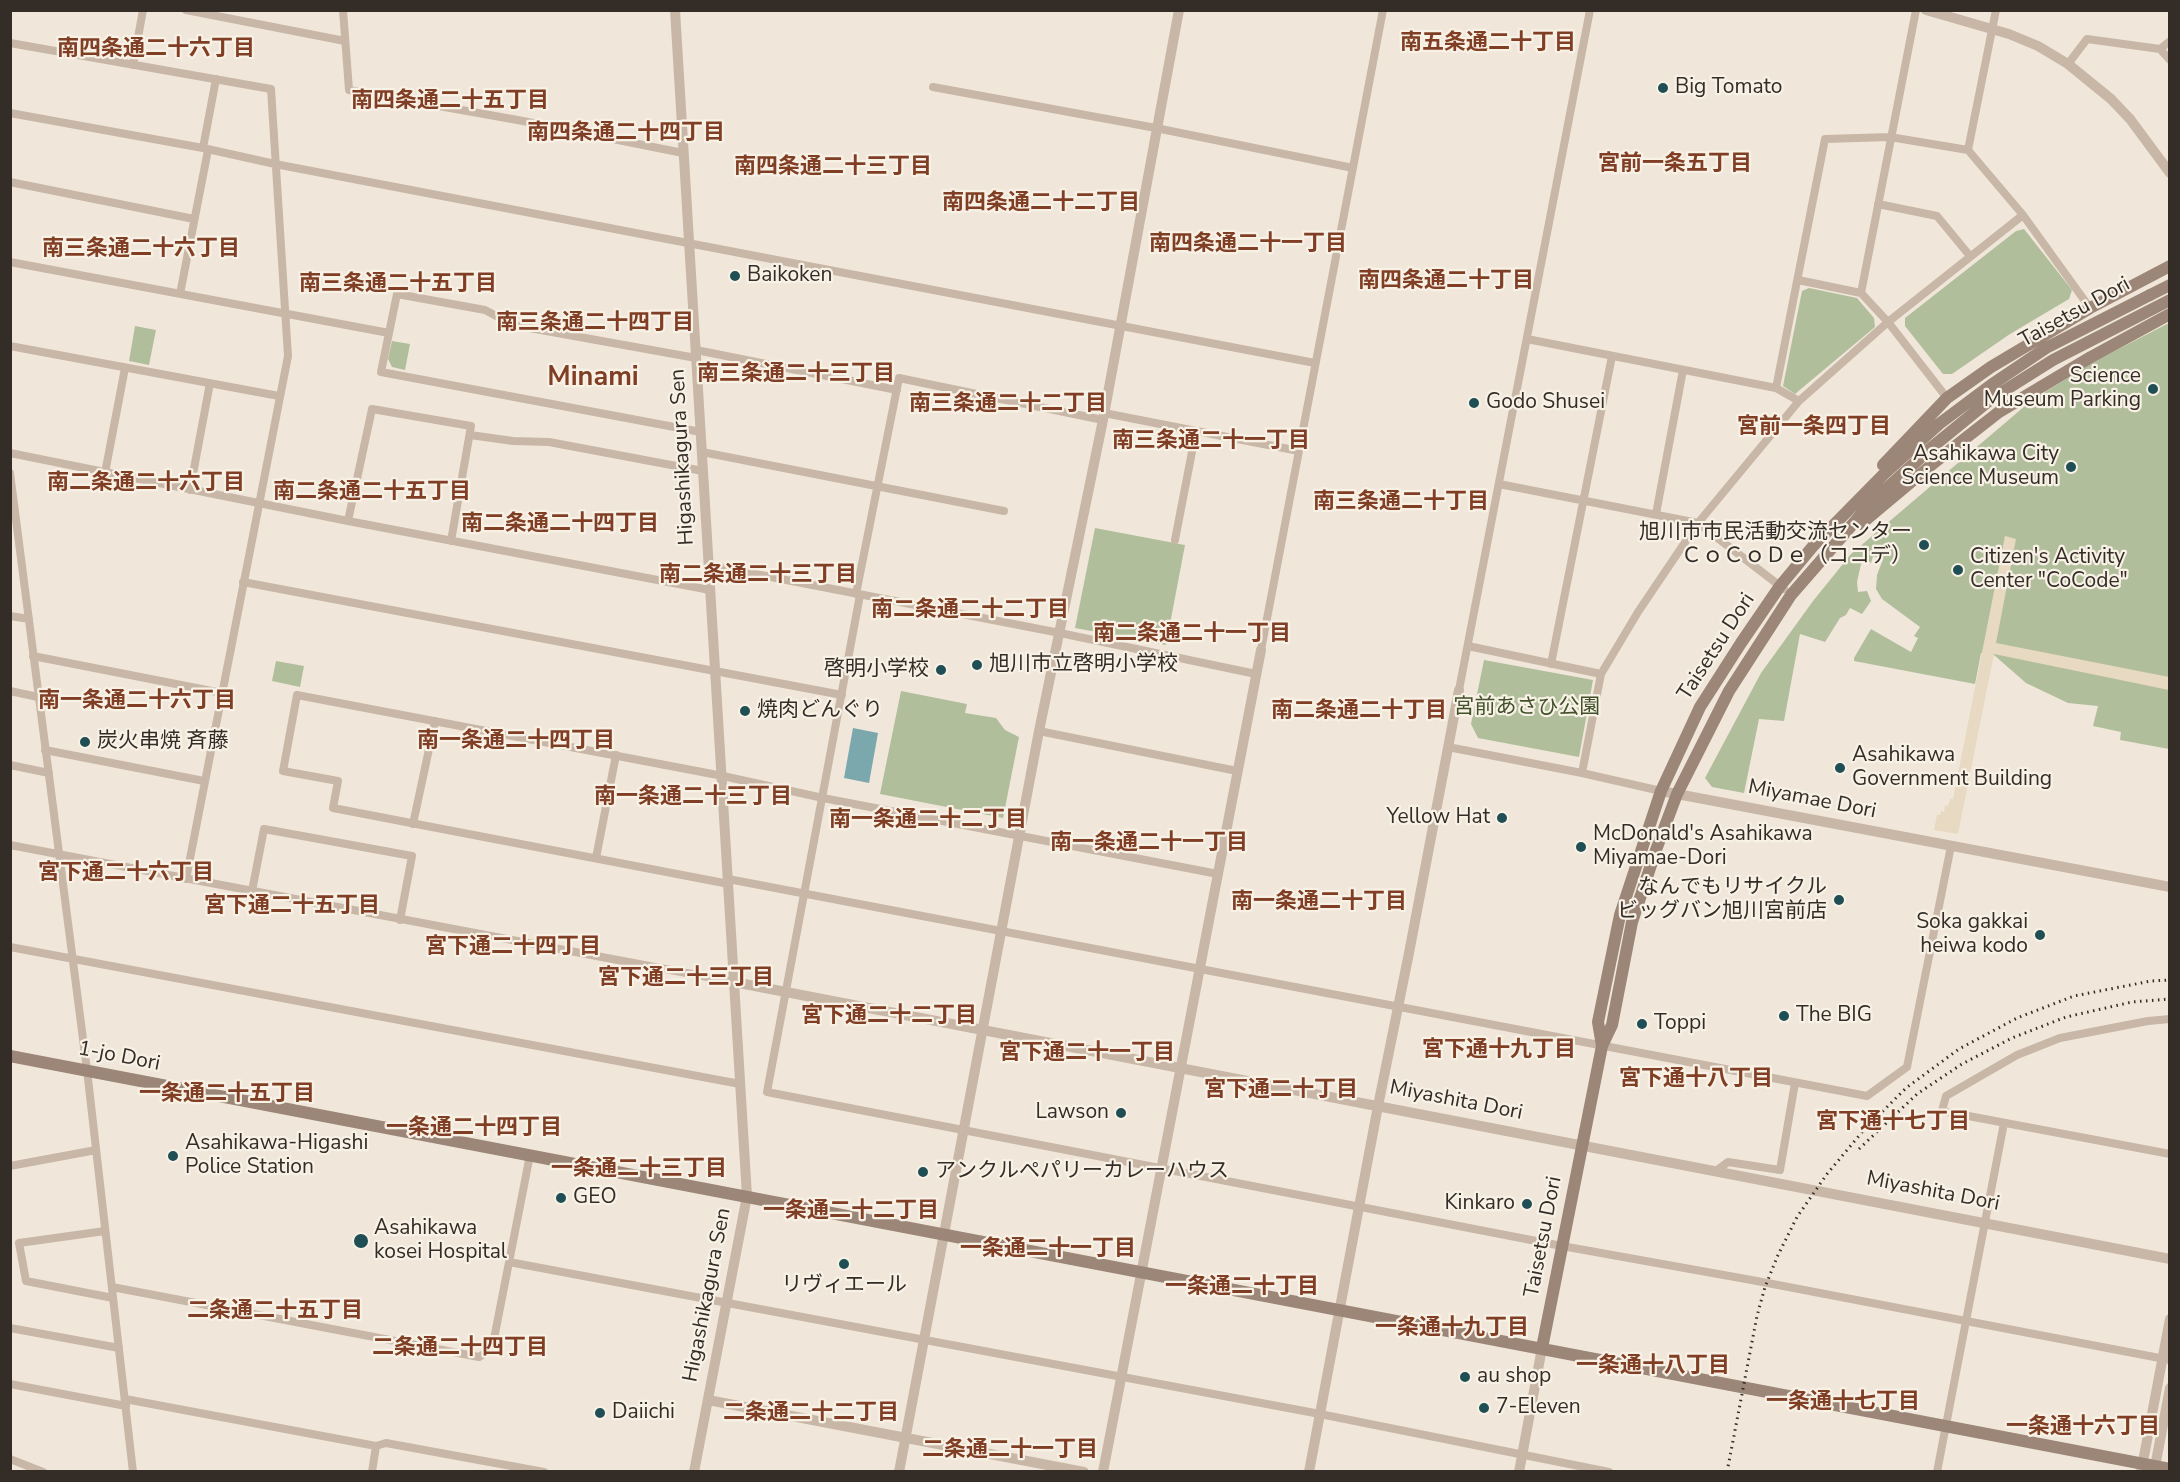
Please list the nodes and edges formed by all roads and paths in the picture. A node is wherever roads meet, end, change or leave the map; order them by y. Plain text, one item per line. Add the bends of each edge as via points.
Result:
1 (143, 10) edge
2 (186, 10) edge
3 (343, 10) edge
4 (675, 10) edge
5 (1179, 10) edge
6 (1383, 10) edge
7 (1590, 10) edge
8 (1916, 10) edge
9 (1926, 10) edge
10 (1996, 10) edge
11 (1992, 29) junction
12 (345, 40) junction
13 (2169, 41) edge
14 (10, 43) edge
15 (2160, 49) junction
16 (2169, 60) edge
17 (2068, 64) junction
18 (133, 65) junction
19 (216, 79) junction
20 (933, 87) dead end
21 (10, 113) edge
22 (1156, 128) junction
23 (1890, 137) junction
24 (206, 149) junction
25 (1968, 150) junction
26 (683, 153) junction
27 (275, 164) junction
28 (1353, 168) junction
29 (2169, 173) edge
30 (10, 182) edge
31 (1878, 204) junction
32 (2023, 215) junction
33 (194, 219) junction
34 (689, 244) junction
35 (1970, 256) junction
36 (10, 262) edge
37 (2169, 266) edge
38 (2146, 278) junction
39 (1798, 280) junction
40 (2169, 285) edge
41 (1861, 292) junction
42 (180, 294) junction
43 (2169, 297) edge
44 (2090, 308) junction
45 (285, 314) junction
46 (2169, 314) edge
47 (1888, 322) junction
48 (1120, 326) junction
49 (389, 333) junction
50 (1527, 339) junction
51 (10, 346) edge
52 (696, 354) junction
53 (1612, 356) junction
54 (1315, 363) junction
55 (125, 368) junction
56 (1683, 370) junction
57 (210, 383) junction
58 (1776, 388) junction
59 (897, 390) junction
60 (279, 396) junction
61 (1947, 398) junction
62 (1799, 401) junction
63 (1103, 416) junction
64 (1196, 431) junction
65 (701, 432) junction
66 (470, 435) junction
67 (1299, 451) junction
68 (702, 452) junction
69 (10, 453) edge
70 (703, 471) junction
71 (105, 473) junction
72 (10, 474) edge
73 (1499, 484) junction
74 (878, 486) junction
75 (190, 490) junction
76 (1583, 500) junction
77 (259, 502) junction
78 (1004, 511) dead end
79 (1656, 514) junction
80 (348, 521) junction
81 (1698, 523) junction
82 (1175, 540) dead end
83 (451, 541) junction
84 (1814, 545) junction
85 (10, 554) edge
86 (21, 556) junction
87 (709, 566) junction
88 (243, 582) junction
89 (1780, 586) junction
90 (710, 590) junction
91 (1795, 591) junction
92 (858, 594) junction
93 (10, 615) edge
94 (29, 619) junction
95 (1060, 633) junction
96 (1468, 646) junction
97 (1261, 650) joint
98 (33, 656) junction
99 (1551, 664) junction
100 (716, 672) junction
101 (1256, 674) junction
102 (1601, 674) junction
103 (1459, 690) joint
104 (10, 691) edge
105 (222, 693) junction
106 (842, 695) junction
107 (39, 697) junction
108 (435, 721) junction
109 (1039, 731) junction
110 (1448, 747) junction
111 (45, 750) junction
112 (616, 755) junction
113 (10, 765) edge
114 (1237, 771) junction
115 (49, 773) junction
116 (1582, 773) junction
117 (723, 776) junction
118 (204, 781) junction
119 (1661, 791) junction
120 (1677, 794) junction
121 (823, 798) junction
122 (413, 824) junction
123 (1019, 836) junction
124 (10, 845) edge
125 (1951, 846) junction
126 (59, 854) junction
127 (596, 858) junction
128 (1218, 874) junction
129 (186, 879) junction
130 (729, 881) junction
131 (2169, 887) edge
132 (252, 891) junction
133 (805, 892) junction
134 (400, 920) junction
135 (1001, 932) junction
136 (10, 946) edge
137 (73, 959) junction
138 (1199, 968) junction
139 (734, 982) junction
140 (785, 992) junction
141 (1398, 1006) junction
142 (2169, 1019) edge
143 (982, 1029) junction
144 (1602, 1046) junction
145 (10, 1056) edge
146 (1181, 1067) junction
147 (87, 1070) junction
148 (1795, 1083) junction
149 (740, 1084) junction
150 (1378, 1106) junction
151 (2004, 1123) junction
152 (963, 1130) junction
153 (1582, 1146) junction
154 (96, 1150) junction
155 (2169, 1154) edge
156 (530, 1155) junction
157 (10, 1166) edge
158 (1161, 1168) junction
159 (1716, 1171) junction
160 (747, 1196) junction
161 (1359, 1206) junction
162 (1985, 1222) junction
163 (105, 1231) junction
164 (944, 1234) junction
165 (1562, 1246) junction
166 (2169, 1259) edge
167 (509, 1262) junction
168 (1141, 1272) junction
169 (112, 1287) junction
170 (113, 1298) junction
171 (725, 1301) junction
172 (1339, 1310) junction
173 (2169, 1319) edge
174 (1967, 1321) junction
175 (10, 1328) edge
176 (923, 1339) junction
177 (119, 1348) junction
178 (1542, 1348) junction
179 (2166, 1360) edge
180 (1121, 1377) junction
181 (10, 1384) edge
182 (2169, 1388) edge
183 (708, 1400) junction
184 (125, 1403) junction
185 (1320, 1414) junction
186 (1946, 1426) junction
187 (905, 1437) junction
188 (376, 1446) junction
189 (1522, 1456) junction
190 (10, 1459) edge
191 (2148, 1468) edge
192 (2169, 1468) edge
193 (43, 1472) edge
194 (133, 1472) edge
195 (372, 1472) edge
196 (544, 1472) edge
197 (693, 1472) edge
198 (899, 1472) edge
199 (1084, 1472) edge
200 (1103, 1472) edge
201 (1309, 1472) edge
202 (1519, 1472) edge
203 (1609, 1472) edge
204 (1937, 1472) edge

1 - 18 street
2 - 12 street
3 - 12 street
4 - 26 street, Higashikagura Sen
5 - 22 street
6 - 28 street
7 - 50 street
8 - 23 street
9 - 11 street
10 - 11 street
11 - 17 street via 2038,46
11 - 25 street
12 - 26 street via 349,90
13 - 15 street
14 - 18 street
15 - 16 street
15 - 17 street via 2087,39
17 - 29 street via 2130,119
18 - 19 street
19 - 24 street
19 - 27 street via 271,89
20 - 22 street
21 - 24 street
22 - 28 street
22 - 48 street
23 - 25 street
23 - 31 street
23 - 39 street via 1825,139
24 - 27 street
24 - 33 street
25 - 32 street
26 - 34 street, Higashikagura Sen
27 - 34 street
27 - 45 street
28 - 54 street
30 - 33 street
31 - 35 street via 1937,216
31 - 41 street
32 - 35 street
32 - 44 street
33 - 42 street
34 - 48 street
34 - 52 street, Higashikagura Sen
35 - 47 street
36 - 42 street
37 - 38 main road
38 - 43 main road via 2163,282
38 - 44 main road
39 - 41 street
39 - 58 street
40 - 84 main road, Taisetsu Dori, bridge via 2046,348 1982,391 1892,466
41 - 47 street
42 - 45 street
43 - 91 main road, Taisetsu Dori via 2053,360 1991,399 1872,502
44 - 61 main road
45 - 49 street
45 - 60 street via 288,356
46 - 91 main road via 1999,412 1846,537
47 - 61 street
47 - 62 street
48 - 54 street
48 - 63 street
49 - 52 street via 397,294 485,310 513,325
49 - 65 street via 381,372
50 - 53 street
50 - 73 street
51 - 55 street
52 - 59 street
52 - 65 street, Higashikagura Sen
53 - 56 street
53 - 76 street
54 - 67 street
55 - 57 street
55 - 71 street
56 - 58 street
56 - 79 street
57 - 60 street
57 - 75 street
58 - 62 street
59 - 63 street via 899,378
59 - 74 street
60 - 77 street
61 - 84 main road via 1873,475
62 - 81 street
63 - 64 street
63 - 95 street
64 - 67 street
64 - 82 street
65 - 68 street, Higashikagura Sen
66 - 70 street via 549,442
66 - 80 street via 471,426 372,409
66 - 83 street
67 - 97 street
68 - 70 street, Higashikagura Sen
68 - 74 street
69 - 71 street
70 - 87 street, Higashikagura Sen
71 - 75 street
72 - 86 street
73 - 76 street
73 - 96 street
74 - 78 street
74 - 92 street
75 - 77 street
76 - 79 street
76 - 99 street
77 - 80 street
77 - 88 street
79 - 81 street
80 - 83 street
81 - 89 street
81 - 102 street
83 - 90 street
84 - 89 main road, Taisetsu Dori
85 - 86 street
86 - 94 street
87 - 90 street, Higashikagura Sen
87 - 92 street
88 - 100 street
88 - 105 street
89 - 91 street
89 - 119 main road, Taisetsu Dori via 1700,707
90 - 100 street, Higashikagura Sen
91 - 120 main road, Taisetsu Dori via 1729,691
92 - 95 street
92 - 106 street
93 - 94 street
94 - 98 street
95 - 101 street
95 - 109 street
96 - 99 street
96 - 103 street
97 - 101 street
98 - 105 street
98 - 107 street
99 - 102 street
100 - 106 street
100 - 117 street, Higashikagura Sen
101 - 114 street
102 - 116 street
103 - 110 street
104 - 107 street
105 - 118 street
106 - 121 street
107 - 111 street
108 - 112 street
108 - 122 street
108 - 122 street via 297,695 283,771 338,781 333,808
109 - 114 street
109 - 123 street
110 - 116 street, Miyamae Dori
110 - 141 street
111 - 115 street
111 - 118 street
112 - 117 street
112 - 127 street
113 - 115 street
114 - 128 street
115 - 126 street
116 - 119 street, Miyamae Dori
117 - 121 street
117 - 130 street, Higashikagura Sen
118 - 129 street
119 - 120 street, Miyamae Dori
119 - 144 main road, Taisetsu Dori via 1620,915 1598,1022
120 - 125 street, Miyamae Dori
120 - 144 main road, Taisetsu Dori via 1632,922 1612,1025
121 - 123 street
121 - 133 street
122 - 127 street
123 - 128 street
123 - 135 street
124 - 126 street
125 - 131 street, Miyamae Dori
125 - 148 street via 1907,1067 1867,1096
126 - 129 street
126 - 137 street
127 - 130 street
128 - 138 street
129 - 132 street
130 - 133 street
130 - 139 street, Higashikagura Sen
132 - 134 street
132 - 134 street via 264,829 412,856
133 - 135 street
133 - 140 street
134 - 139 street
135 - 138 street
135 - 143 street
136 - 137 street
137 - 147 street
137 - 149 street
138 - 141 street
138 - 146 street
139 - 140 street, Miyashita Dori
139 - 149 street, Higashikagura Sen
140 - 143 street, Miyashita Dori
140 - 152 street via 767,1092
141 - 144 street
141 - 150 street
142 - 151 street via 2060,1038 2017,1055 1946,1096 1942,1111
143 - 146 street, Miyashita Dori
143 - 152 street
144 - 148 street
144 - 153 main road, Taisetsu Dori
145 - 147 main road, 1-jo Dori
146 - 150 street, Miyashita Dori
146 - 158 street
147 - 154 street
147 - 156 main road, 1-jo Dori
148 - 159 street via 1780,1170 1728,1162
149 - 160 street, Higashikagura Sen
150 - 153 street, Miyashita Dori
150 - 161 street
151 - 155 street
151 - 162 street
152 - 158 street
152 - 164 street
153 - 159 street, Miyashita Dori
153 - 165 main road, Taisetsu Dori
154 - 157 street
154 - 163 street
156 - 160 main road, 1-jo Dori
156 - 167 street
158 - 161 street
158 - 168 street
159 - 162 street, Miyashita Dori
160 - 164 main road, 1-jo Dori
160 - 171 street, Higashikagura Sen
161 - 165 street
161 - 172 street
162 - 166 street, Miyashita Dori
162 - 174 street
163 - 169 street
163 - 170 street via 19,1243 26,1281
164 - 168 main road, 1-jo Dori
164 - 176 street
165 - 174 street
165 - 178 main road, Taisetsu Dori
167 - 169 street via 492,1349 478,1357
167 - 171 street
168 - 172 main road, 1-jo Dori
168 - 180 street
169 - 170 street
170 - 177 street
171 - 176 street
171 - 183 street, Higashikagura Sen
172 - 178 main road, 1-jo Dori
172 - 185 street
173 - 179 street
174 - 179 street
174 - 186 street
175 - 177 street
176 - 180 street
176 - 187 street
177 - 184 street
178 - 186 main road, 1-jo Dori
178 - 189 street, Taisetsu Dori
179 - 191 street
180 - 185 street
180 - 200 street
181 - 184 street
182 - 191 street
183 - 187 street
183 - 197 street, Higashikagura Sen
184 - 188 street
184 - 194 street
185 - 189 street
185 - 201 street
186 - 191 main road, 1-jo Dori
186 - 204 street
187 - 198 street
187 - 199 street
188 - 195 street
188 - 196 street via 386,1443
189 - 202 street, Taisetsu Dori
189 - 203 street
190 - 193 street
191 - 192 main road, 1-jo Dori

